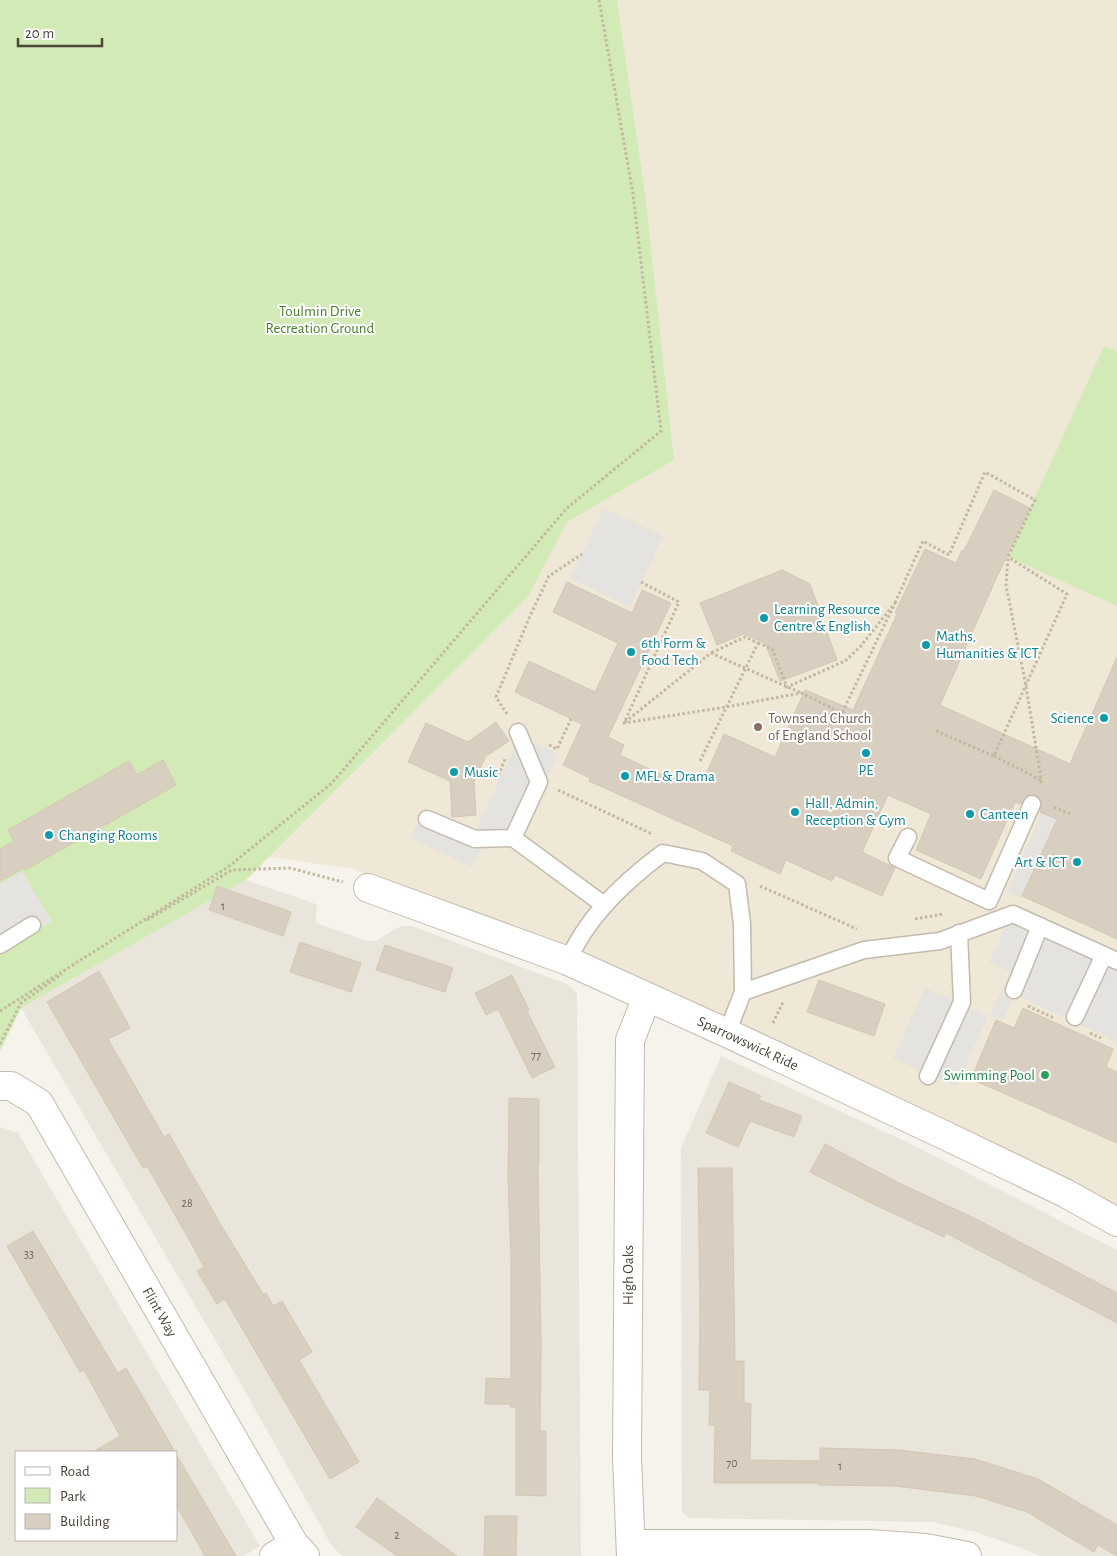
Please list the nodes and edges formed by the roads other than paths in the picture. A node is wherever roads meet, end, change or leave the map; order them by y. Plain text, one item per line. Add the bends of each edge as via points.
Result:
1 (518, 732) road end
2 (1032, 804) dead end
3 (427, 819) dead end
4 (908, 837) dead end
5 (512, 838) junction
6 (368, 888) road end
7 (988, 901) junction
8 (604, 905) junction
9 (995, 921) junction
10 (32, 925) dead end
11 (1040, 926) junction
12 (959, 933) junction
13 (0, 945) edge
14 (1110, 958) edge
15 (568, 961) junction
16 (1014, 990) dead end
17 (743, 992) junction
18 (647, 996) junction
19 (1075, 1016) dead end
20 (727, 1033) junction
21 (928, 1076) dead end
22 (0, 1086) edge
23 (1117, 1222) edge
24 (631, 1550) edge
25 (291, 1552) edge
26 (967, 1556) edge

1 - 5 lane via 539,782
2 - 7 lane
3 - 5 lane via 474,839
4 - 7 lane via 897,858
5 - 8 lane
6 - 15 street, Sparrowswick Ride
7 - 9 lane
8 - 15 lane via 574,947
8 - 17 lane via 663,853 702,861 737,884 742,924
9 - 11 lane via 1013,914
9 - 12 lane
10 - 13 lane
11 - 14 lane
11 - 16 lane
12 - 17 lane via 940,941 864,950
12 - 21 lane via 962,1002
14 - 19 lane
15 - 18 street, Sparrowswick Ride
17 - 20 lane
18 - 20 street, Sparrowswick Ride
18 - 24 street, High Oaks via 630,1040 627,1457
20 - 23 street, Sparrowswick Ride via 1065,1193
22 - 25 street, Flint Way via 11,1086 39,1104
24 - 26 street via 869,1544 926,1548

